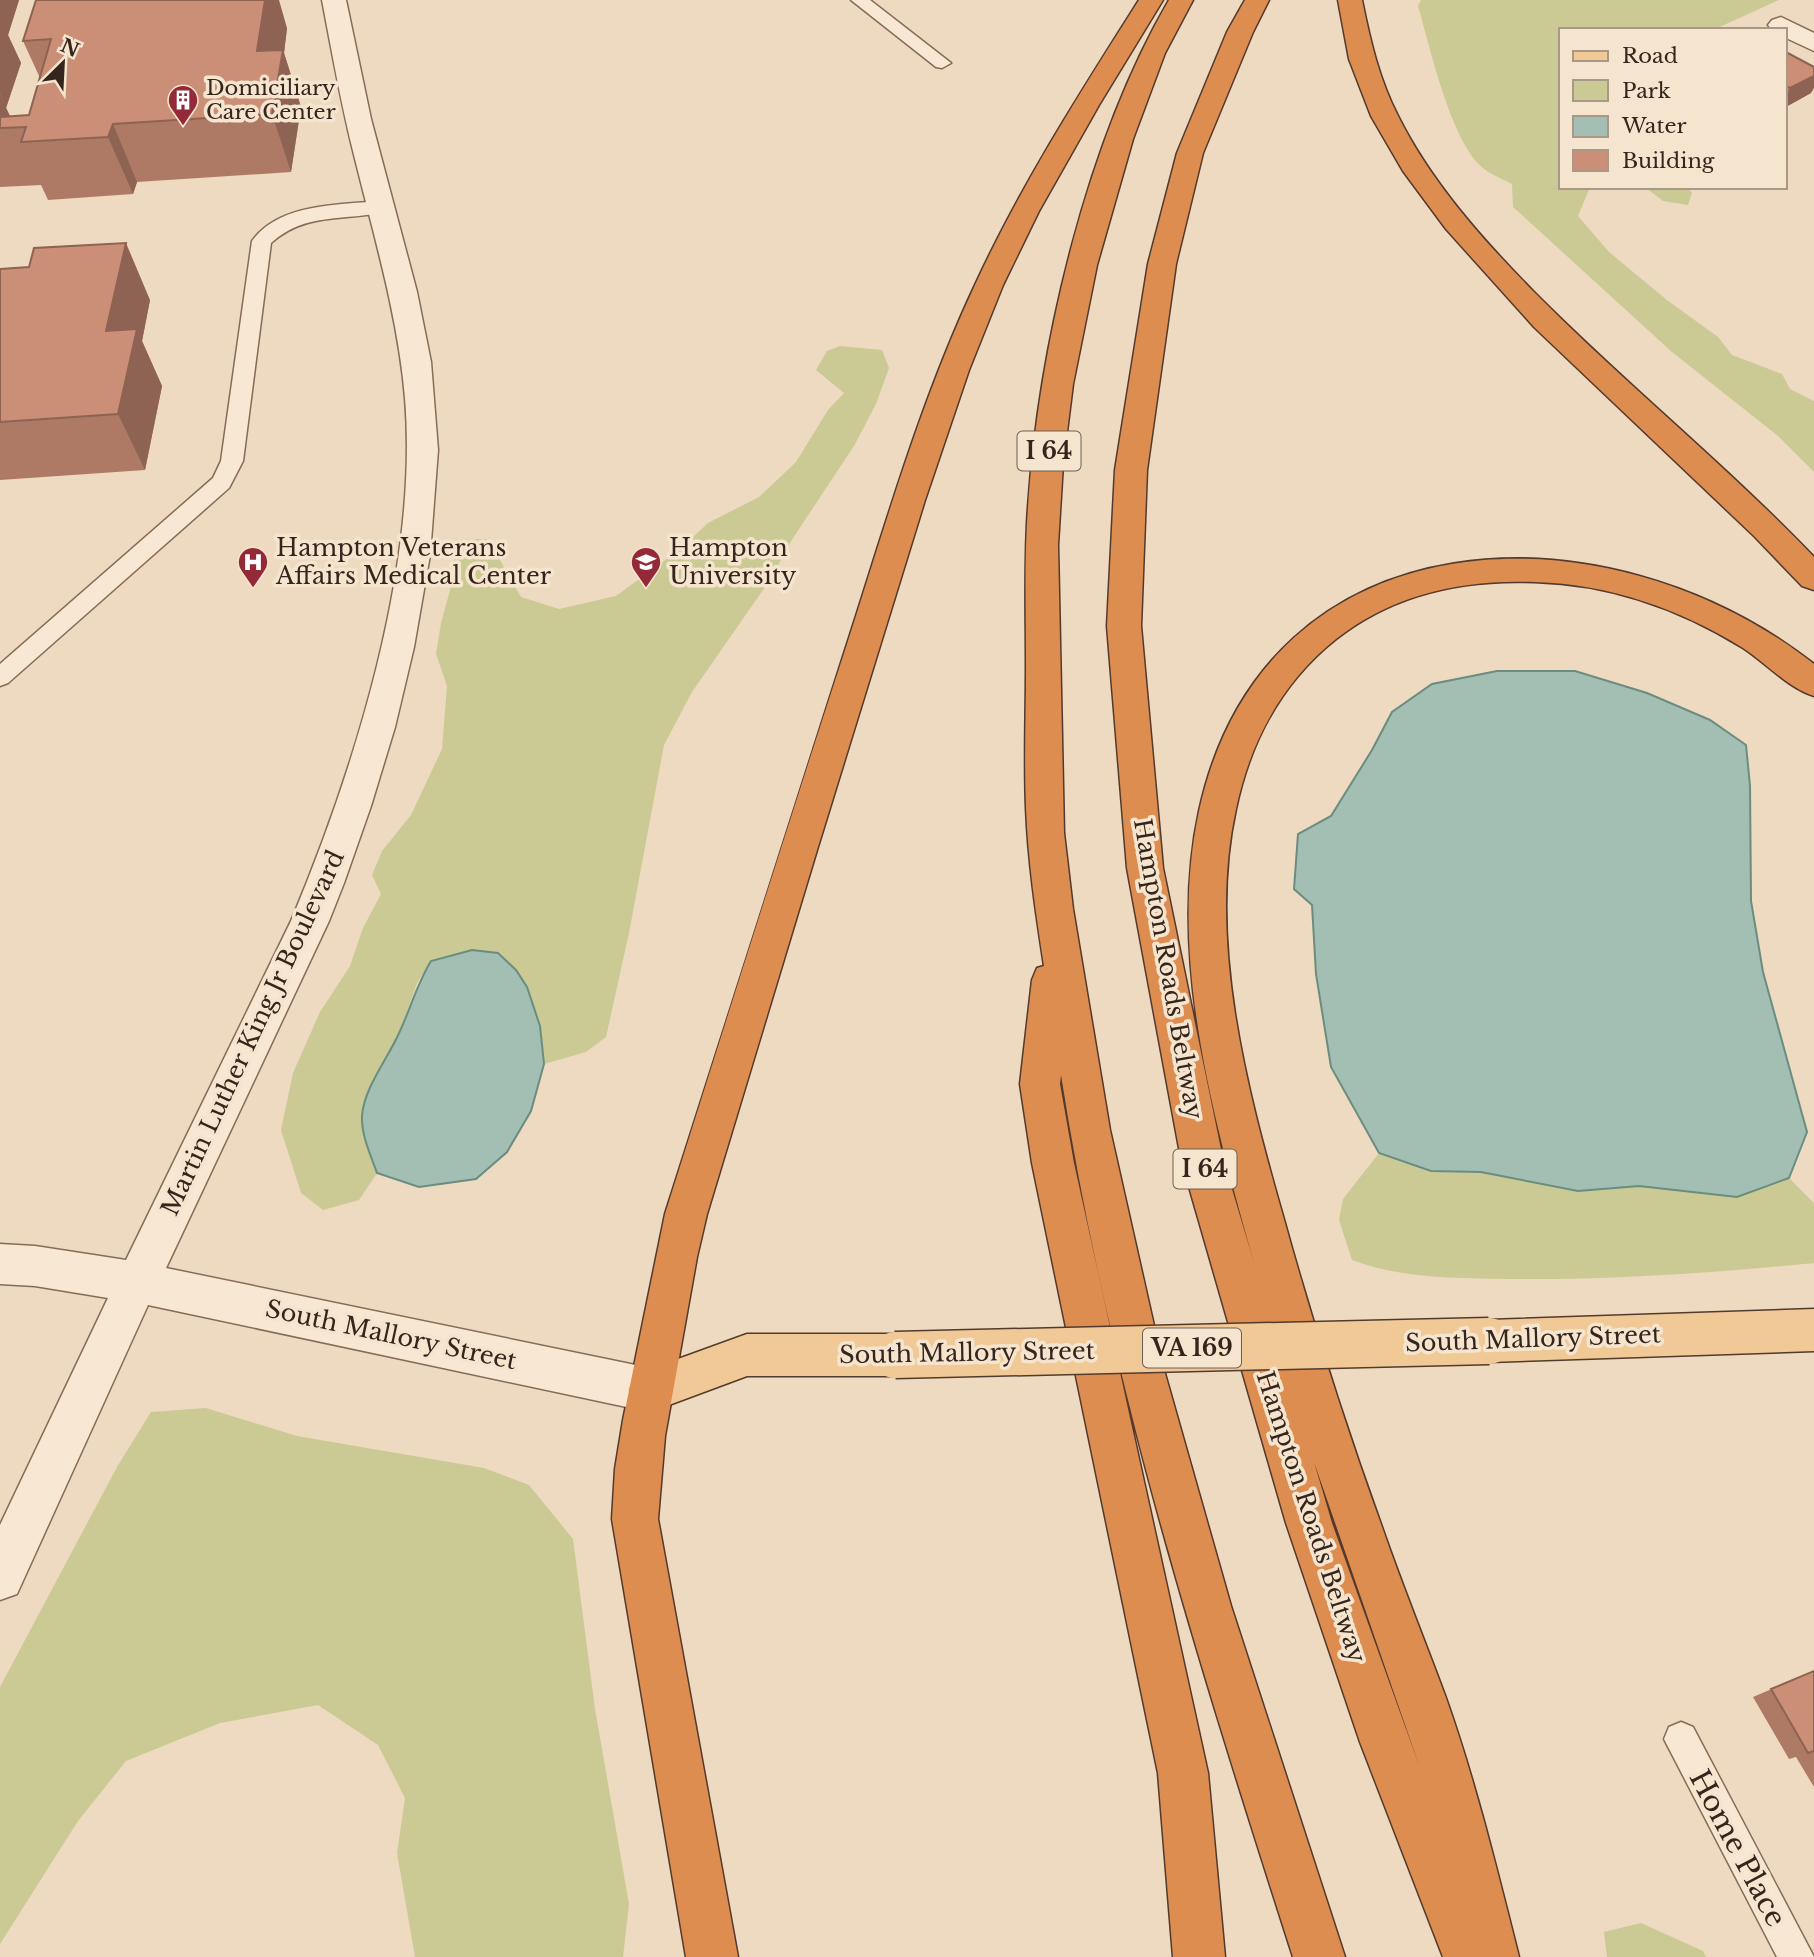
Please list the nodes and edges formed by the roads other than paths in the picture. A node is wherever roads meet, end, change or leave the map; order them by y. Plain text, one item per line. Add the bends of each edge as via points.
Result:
1 (334, 0) edge
2 (859, 0) edge
3 (1151, 0) edge
4 (1181, 0) edge
5 (1257, 0) edge
6 (1350, 0) edge
7 (1781, 24) dead end
8 (1814, 43) edge
9 (942, 62) dead end
10 (381, 207) junction
11 (1814, 578) edge
12 (0, 677) edge
13 (1814, 683) edge
14 (1057, 922) junction
15 (0, 1264) edge
16 (136, 1282) junction
17 (1814, 1330) edge
18 (650, 1390) junction
19 (0, 1577) edge
20 (1681, 1739) dead end
21 (712, 1957) edge
22 (1199, 1957) edge
23 (1319, 1957) edge
24 (1469, 1957) edge
25 (1493, 1957) edge
26 (1796, 1957) edge

1 - 10 street, Martin Luther King Jr Boulevard
2 - 9 lane
3 - 18 highway via 1027,205 953,372 685,1214
4 - 14 highway, I 64 via 1143,78 1106,181 1059,366 1042,547 1044,811
5 - 24 highway, Hampton Roads Beltway / I 64 via 1190,153 1162,264 1131,470 1124,626 1145,868 1202,1158 1301,1497 1385,1742
6 - 11 highway via 1360,48 1388,119 1433,193 1466,235 1543,319
7 - 8 street
10 - 12 lane via 301,216 285,222 262,241 232,460 221,482
10 - 16 street, Martin Luther King Jr Boulevard via 414,345 421,400 420,509 391,677 357,795 315,910
13 - 25 highway via 1742,631 1700,609 1647,590 1549,570 1504,568 1428,579 1355,607 1317,632 1288,661 1245,731 1216,815 1210,860 1210,944 1218,1029 1240,1137 1275,1267 1351,1504 1443,1761
14 - 22 highway via 1040,1084 1183,1773
14 - 23 highway, I 64 via 1110,1238 1174,1492 1243,1727
15 - 16 street, South Mallory Street
16 - 18 street, South Mallory Street
16 - 19 street, Martin Luther King Jr Boulevard
17 - 18 main road, South Mallory Street / VA 169, bridge via 747,1355
18 - 21 highway via 635,1482 635,1519
20 - 26 lane, Home Place

